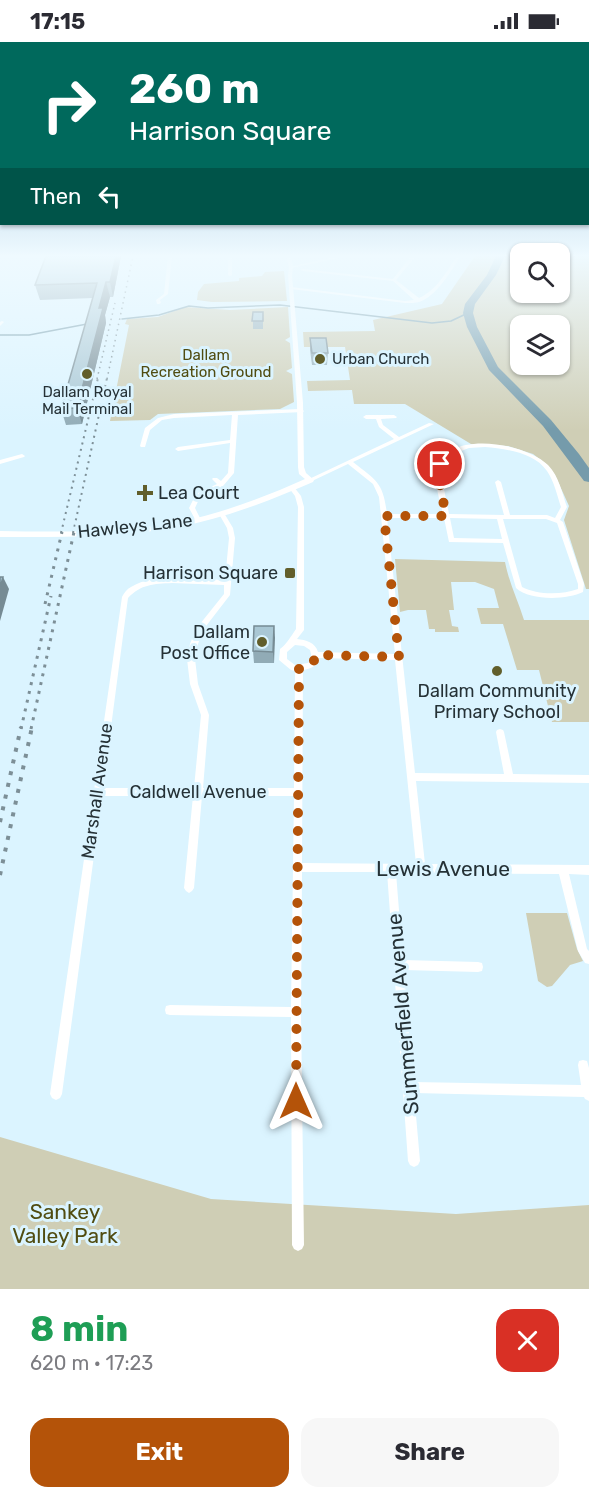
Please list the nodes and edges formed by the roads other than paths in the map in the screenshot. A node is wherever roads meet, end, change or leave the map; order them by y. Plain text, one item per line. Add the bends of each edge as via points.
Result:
1 (294, 314) edge
2 (301, 411) junction
3 (235, 413) junction
4 (366, 417) dead end
5 (378, 417) junction
6 (394, 417) dead end
7 (431, 424) dead end
8 (398, 439) junction
9 (234, 441) junction
10 (142, 446) dead end
11 (178, 449) dead end
12 (22, 456) dead end
13 (0, 462) edge
14 (349, 462) junction
15 (214, 479) dead end
16 (310, 480) junction
17 (498, 482) dead end
18 (221, 484) junction
19 (292, 488) junction
20 (222, 514) junction
21 (384, 516) junction
22 (446, 516) junction
23 (499, 516) junction
24 (507, 516) junction
25 (556, 519) junction
26 (198, 520) junction
27 (0, 534) edge
28 (505, 541) junction
29 (228, 582) junction
30 (300, 630) junction
31 (289, 644) junction
32 (310, 645) junction
33 (316, 655) junction
34 (399, 657) junction
35 (299, 669) junction
36 (500, 732) dead end
37 (412, 777) junction
38 (509, 778) junction
39 (589, 779) edge
40 (98, 792) junction
41 (198, 792) junction
42 (297, 792) junction
43 (297, 867) junction
44 (391, 868) junction
45 (421, 868) junction
46 (563, 870) junction
47 (589, 870) edge
48 (189, 888) dead end
49 (589, 959) edge
50 (399, 965) junction
51 (478, 967) dead end
52 (170, 1010) dead end
53 (296, 1012) junction
54 (583, 1065) dead end
55 (409, 1087) junction
56 (589, 1093) edge
57 (56, 1094) dead end
58 (414, 1161) dead end
59 (298, 1245) dead end

1 - 2 street
2 - 3 street
2 - 16 street via 301,467
3 - 9 street
3 - 10 street via 160,420 145,431
4 - 5 street
5 - 6 street
5 - 8 street via 381,426
7 - 8 street, Hawleys Lane
8 - 14 street, Hawleys Lane
9 - 11 street
9 - 18 street via 231,473
12 - 13 street
14 - 16 street, Hawleys Lane
14 - 21 street via 378,486
15 - 18 street
16 - 19 street, Hawleys Lane
17 - 24 street
18 - 26 street via 199,494 192,508
19 - 20 street, Hawleys Lane
19 - 30 street via 301,507
20 - 26 street, Hawleys Lane
20 - 29 street via 232,538
21 - 22 street
21 - 34 street
22 - 23 street
22 - 25 street via 438,474 440,464 459,450 491,445 521,451 546,466 564,507
22 - 28 street via 451,540
23 - 24 street
23 - 28 street
24 - 25 street
25 - 28 street via 581,584 579,593 523,592
26 - 27 street, Hawleys Lane via 124,531
29 - 40 street, Marshall Avenue via 148,582 127,593
29 - 41 street via 225,600 201,628 191,659 194,684 205,715
30 - 31 street
30 - 32 street
31 - 32 street
31 - 35 street via 283,651 283,660 289,667
32 - 33 street
33 - 34 street
33 - 35 street via 313,663
34 - 37 street
35 - 42 street
36 - 38 street
37 - 38 street
37 - 45 street
38 - 39 street
40 - 41 street, Caldwell Avenue
40 - 57 street, Marshall Avenue
41 - 42 street, Caldwell Avenue
41 - 48 street
42 - 43 street
43 - 44 street, Lewis Avenue
43 - 53 street
44 - 45 street, Lewis Avenue
44 - 50 street, Summerfield Avenue
45 - 46 street, Lewis Avenue
46 - 47 street, Lewis Avenue
46 - 49 street
50 - 51 street
50 - 55 street, Summerfield Avenue
52 - 53 street
53 - 59 street
54 - 56 street
55 - 56 street
55 - 58 street, Summerfield Avenue

